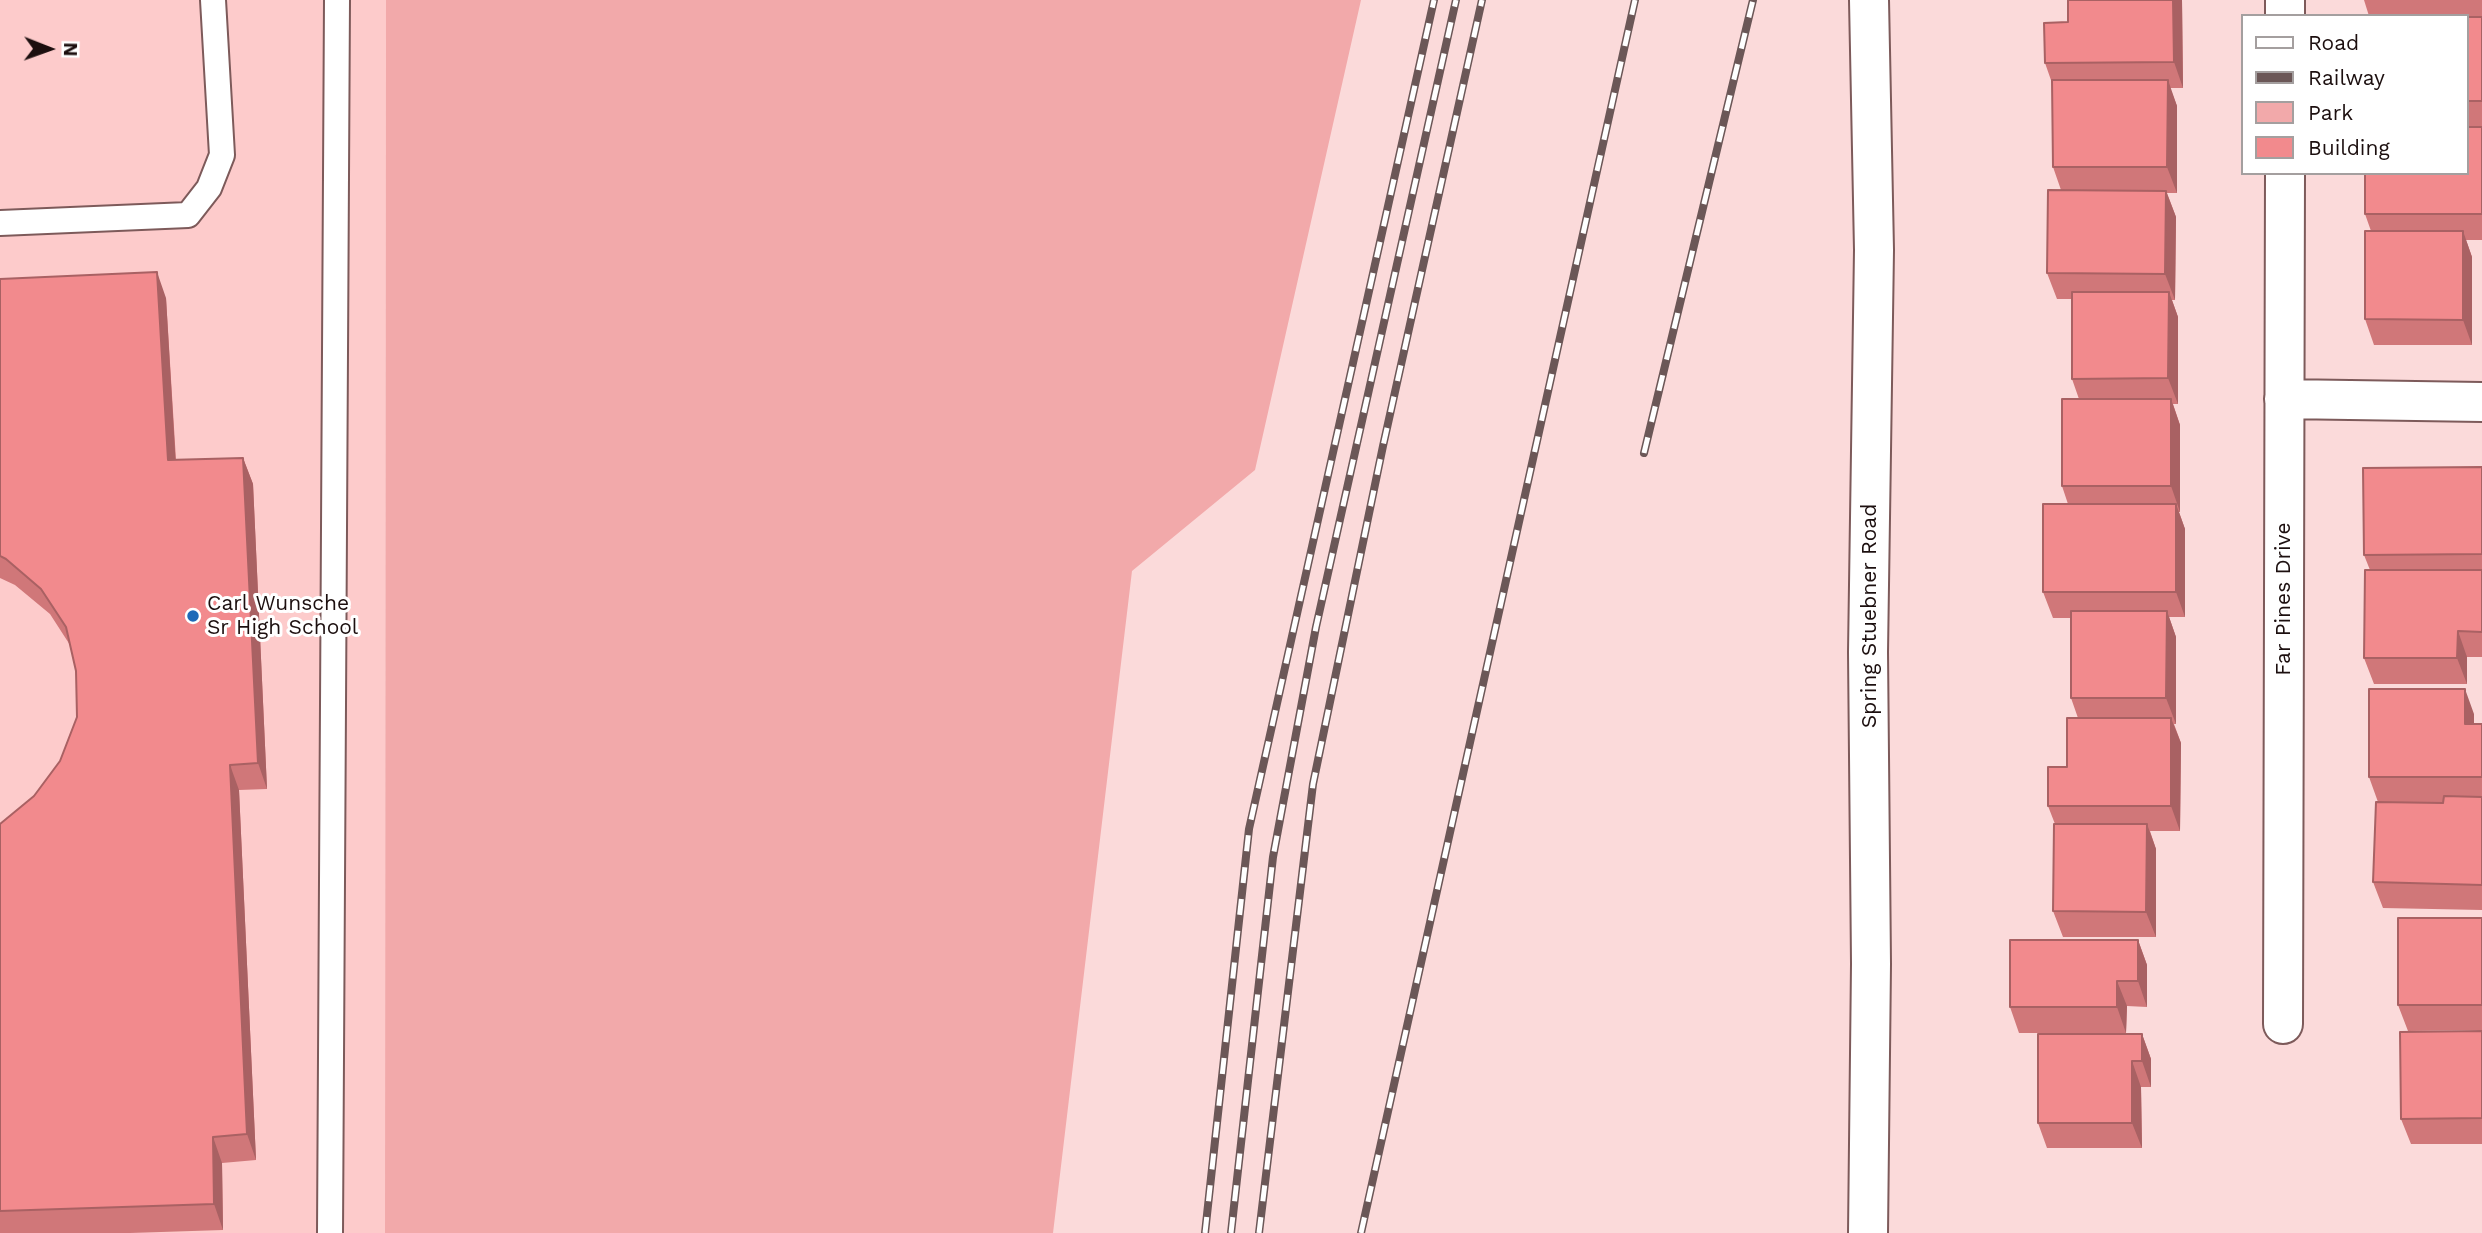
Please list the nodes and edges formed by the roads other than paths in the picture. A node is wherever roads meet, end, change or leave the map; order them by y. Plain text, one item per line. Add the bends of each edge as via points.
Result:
1 (213, 0) edge
2 (337, 0) edge
3 (1869, 0) edge
4 (2285, 175) edge
5 (0, 223) edge
6 (2284, 399) junction
7 (2482, 402) edge
8 (2283, 1024) dead end
9 (329, 1232) edge
10 (1868, 1233) edge

1 - 5 lane via 222,155 209,188 188,215
2 - 9 lane
3 - 10 main road, Spring Stuebner Road via 1874,250 1868,652
4 - 6 main road, Far Pines Drive
6 - 7 main road
6 - 8 main road, Far Pines Drive

